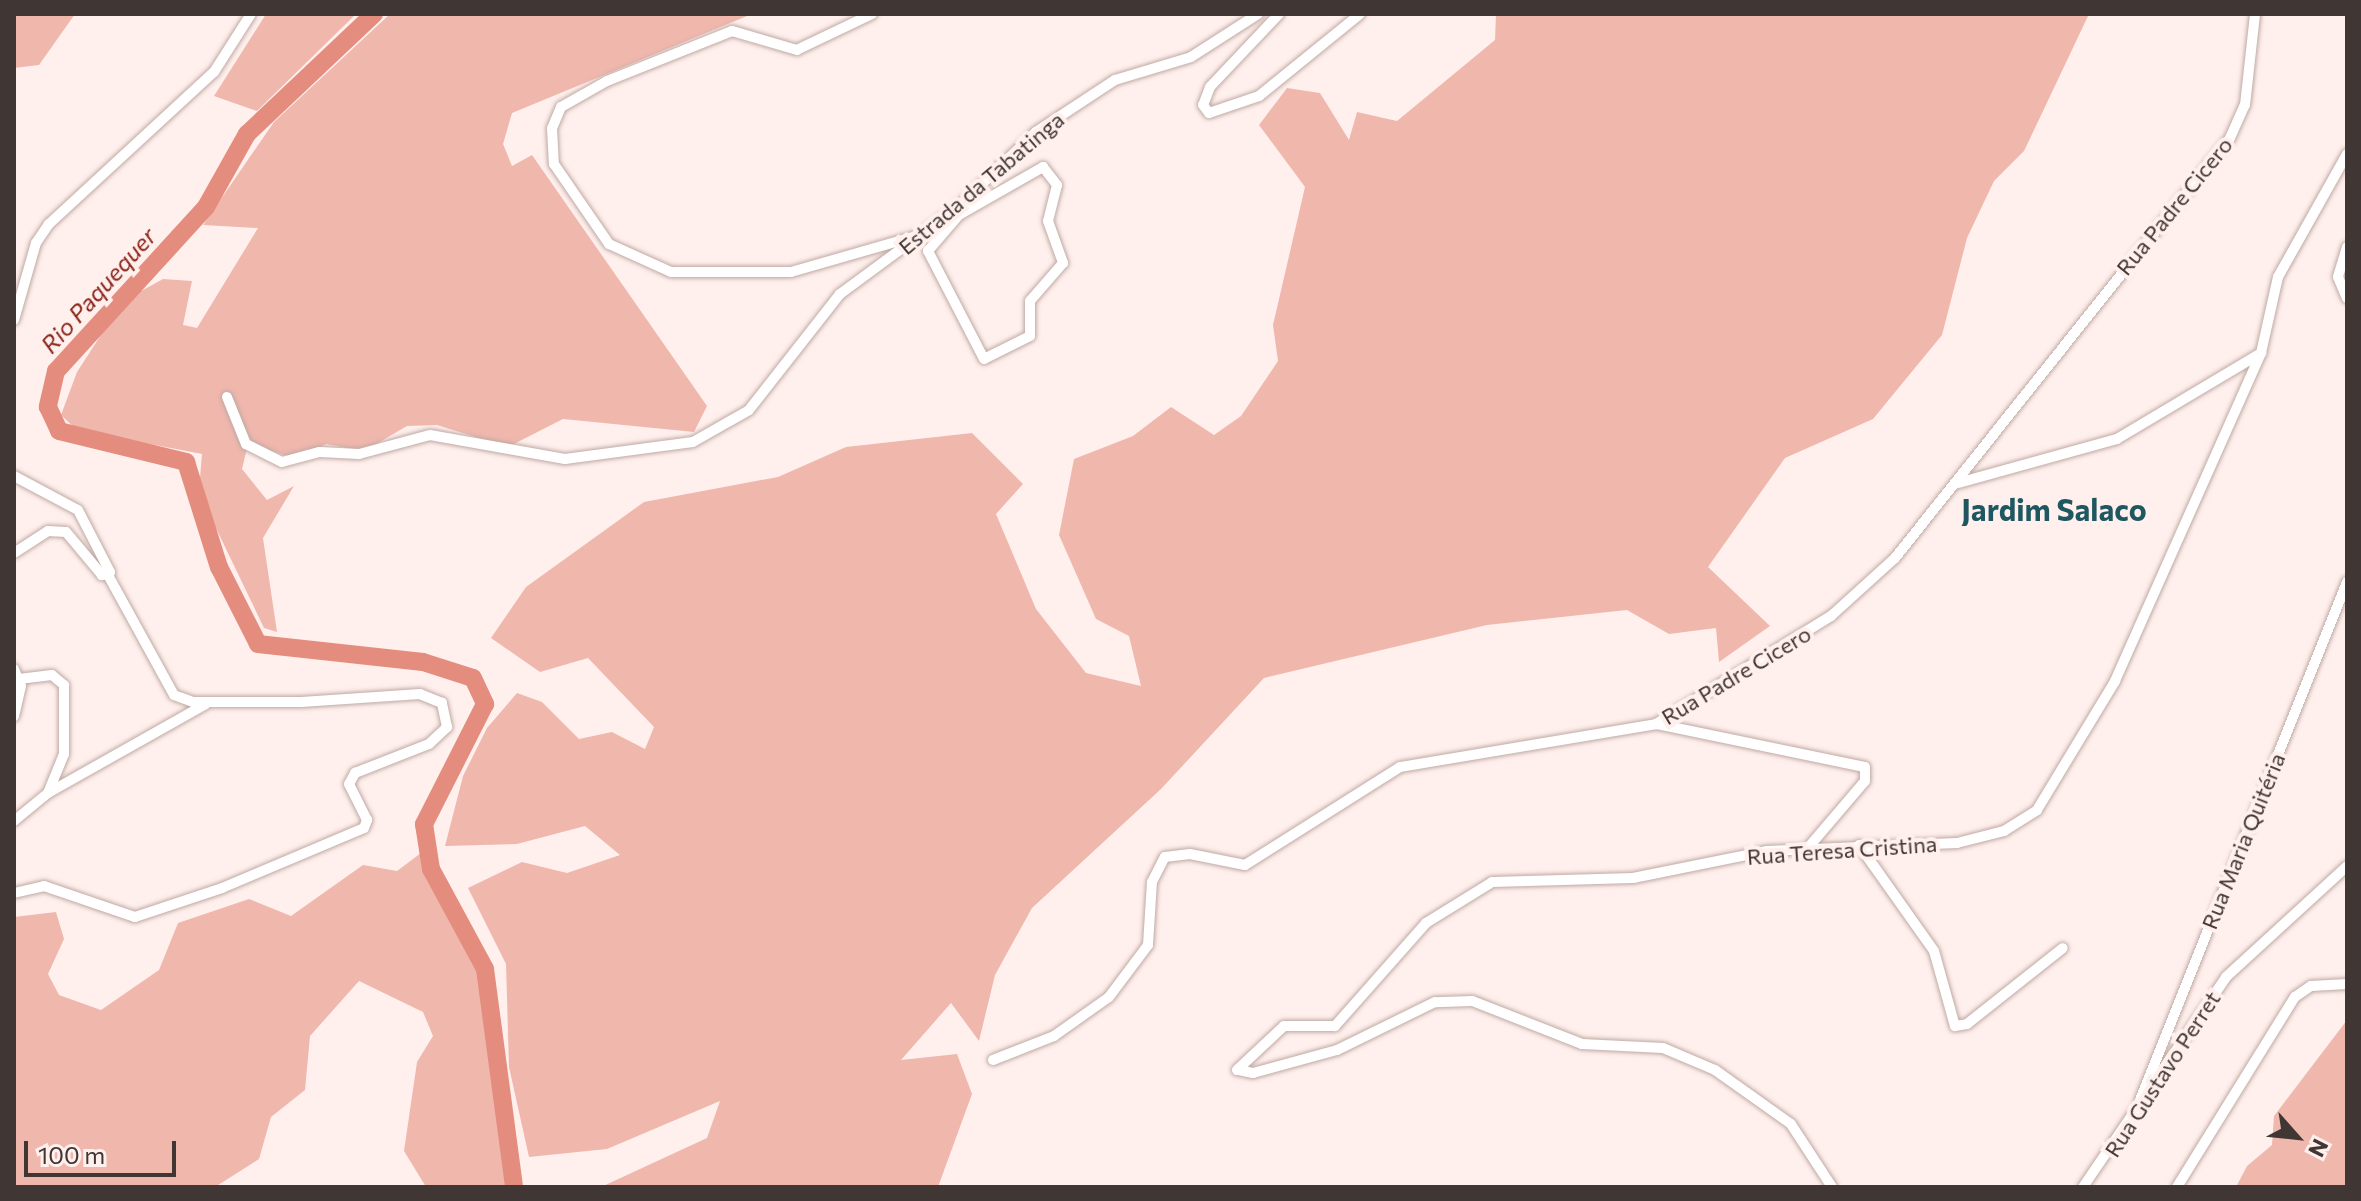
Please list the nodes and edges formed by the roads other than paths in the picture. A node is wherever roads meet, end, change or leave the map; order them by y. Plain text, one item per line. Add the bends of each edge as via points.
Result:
1 (251, 14) edge
2 (872, 14) edge
3 (1258, 14) edge
4 (1279, 14) edge
5 (1360, 14) edge
6 (2255, 14) edge
7 (2347, 154) edge
8 (956, 213) junction
9 (924, 234) junction
10 (2347, 247) edge
11 (2347, 298) edge
12 (14, 320) edge
13 (2261, 353) junction
14 (227, 397) dead end
15 (14, 476) edge
16 (1956, 483) junction
17 (14, 553) edge
18 (108, 575) junction
19 (2347, 582) edge
20 (17, 674) edge
21 (208, 703) junction
22 (14, 716) edge
23 (1656, 724) junction
24 (48, 793) junction
25 (14, 821) edge
26 (1859, 845) junction
27 (1807, 849) junction
28 (2347, 866) edge
29 (14, 893) edge
30 (2063, 948) dead end
31 (2347, 984) edge
32 (993, 1060) dead end
33 (2140, 1100) junction
34 (1832, 1187) edge
35 (2083, 1187) edge
36 (2177, 1187) edge

1 - 12 street via 214,72 49,224 36,243
2 - 9 street via 797,50 732,31 607,81 561,107 552,128 554,164 609,244 671,272 791,272
3 - 8 street, Estrada da Tabatinga via 1191,57 1088,95 1036,132
4 - 5 street via 1210,87 1203,105 1209,113 1259,96
6 - 16 street, Rua Padre Cicero via 2237,127
7 - 13 street, Rua Teresa Cristina via 2278,277
8 - 8 street via 1033,166 1046,169 1057,185 1048,221 1063,263 1030,301 1030,336 993,359 975,351 928,256
8 - 9 street, Estrada da Tabatinga
9 - 14 street, Estrada da Tabatinga via 840,294 749,410 677,446 565,459 420,435 359,454 320,452 282,462 246,444
10 - 11 street via 2338,283
13 - 16 street via 2117,439
13 - 26 street, Rua Teresa Cristina via 2115,681 2037,810 1986,837
15 - 18 street via 78,510 110,565
16 - 23 street, Rua Padre Cicero via 1895,558 1831,616
17 - 18 street via 48,531 66,532
18 - 21 street via 162,684 174,695
19 - 33 street, Rua Maria Quitéria
20 - 22 street
20 - 24 street via 52,675 64,685 64,754
21 - 24 street
21 - 29 street via 409,693 442,703 448,718 429,744 355,773 349,784 367,820 364,828 279,865 135,917 44,886
23 - 27 street via 1865,767 1865,781
23 - 32 street, Rua Padre Cicero via 1400,767 1245,865 1190,854 1165,857 1152,882 1148,945 1109,997 1054,1036
24 - 25 street
26 - 27 street, Rua Teresa Cristina
26 - 30 street via 1941,965 1950,1023 1967,1024
27 - 34 street, Rua Teresa Cristina via 1646,877 1508,878 1479,887 1426,923 1335,1026 1284,1026 1237,1070 1253,1073 1337,1050 1435,1002 1472,1001 1582,1044 1663,1048 1715,1070 1791,1124
28 - 33 street, Rua Gustavo Perret via 2247,952
31 - 36 street via 2311,986 2295,997
33 - 35 street, Rua Gustavo Perret via 2123,1139

